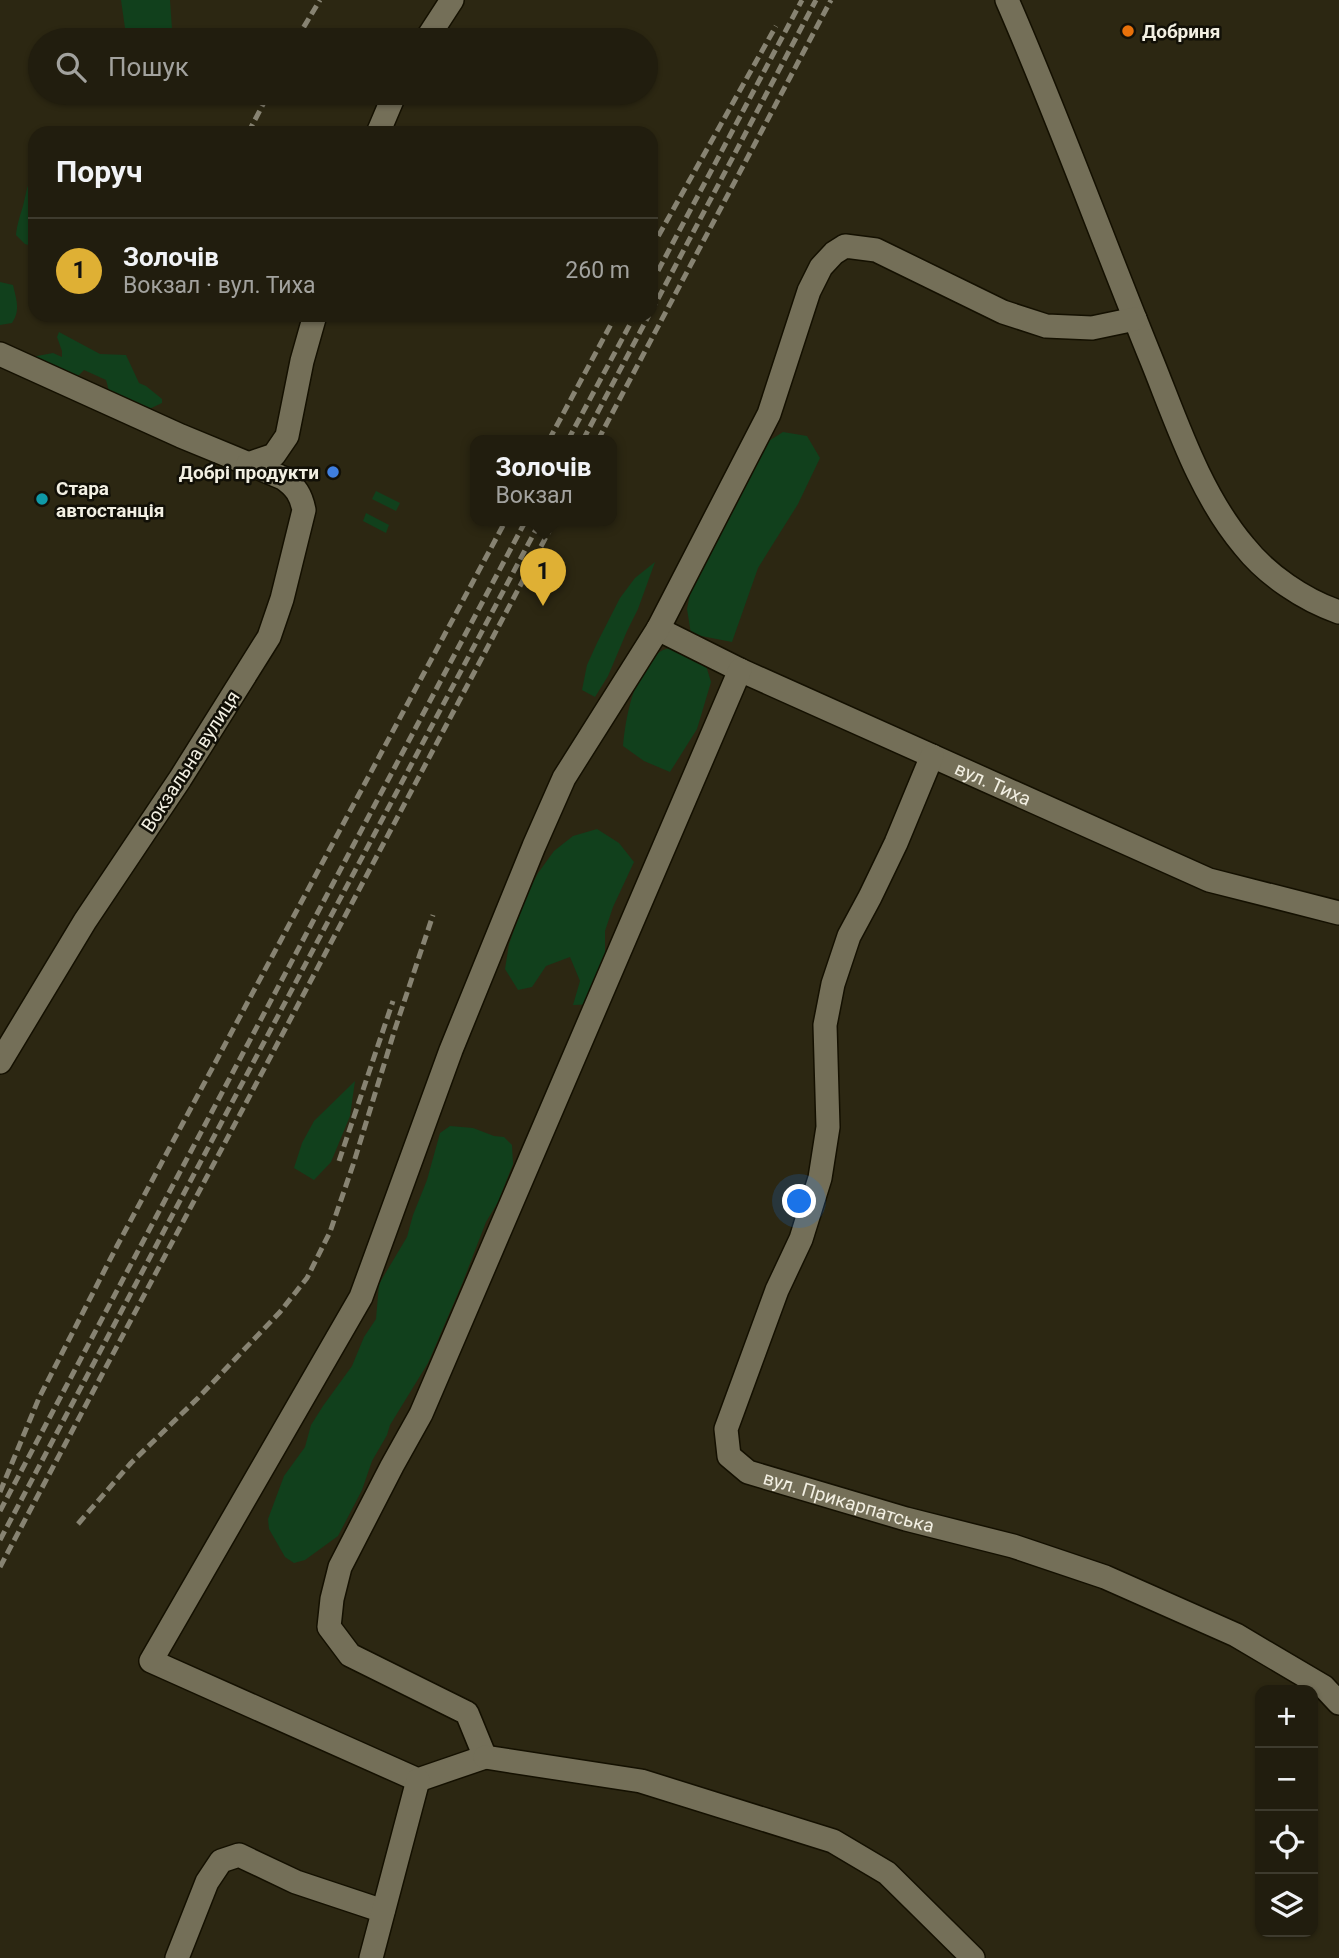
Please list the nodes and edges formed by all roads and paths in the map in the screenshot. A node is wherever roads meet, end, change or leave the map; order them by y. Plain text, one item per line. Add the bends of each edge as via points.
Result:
1 (452, 0) edge
2 (1007, 0) edge
3 (434, 28) edge
4 (390, 105) edge
5 (381, 126) edge
6 (1135, 319) junction
7 (313, 322) edge
8 (0, 354) edge
9 (248, 464) junction
10 (1339, 612) edge
11 (658, 629) junction
12 (740, 670) junction
13 (932, 755) junction
14 (1339, 913) edge
15 (0, 1062) edge
16 (1339, 1703) edge
17 (485, 1758) junction
18 (418, 1780) junction
19 (383, 1911) junction
20 (177, 1958) edge
21 (371, 1958) edge
22 (972, 1958) edge

1 - 3 street
2 - 6 street
4 - 5 street
6 - 10 street via 1205,487 1244,546 1278,579
6 - 11 street via 1092,328 1046,326 1003,312 876,250 845,246 834,253 809,290 769,414
7 - 9 street via 287,436 274,455
8 - 9 street, Вокзальна вулиця
9 - 15 street, Вокзальна вулиця via 293,485 304,510 269,637 85,921
11 - 12 street, вул. Тиха
11 - 18 street via 564,778 451,1051 360,1297 151,1661
12 - 13 street, вул. Тиха
12 - 17 street via 421,1414 340,1567 332,1598 330,1627 350,1655 467,1713
13 - 14 street, вул. Тиха via 1209,880
13 - 16 street, вул. Прикарпатська via 896,843 849,936 833,984 825,1026 828,1127 820,1178 801,1239 777,1290 726,1429 729,1456 748,1472 906,1520 1013,1546 1105,1577 1236,1634 1324,1687
17 - 18 street
17 - 22 street via 641,1781 833,1841 887,1873
18 - 19 street
19 - 20 street via 296,1882 239,1855 221,1861 207,1882
19 - 21 street

